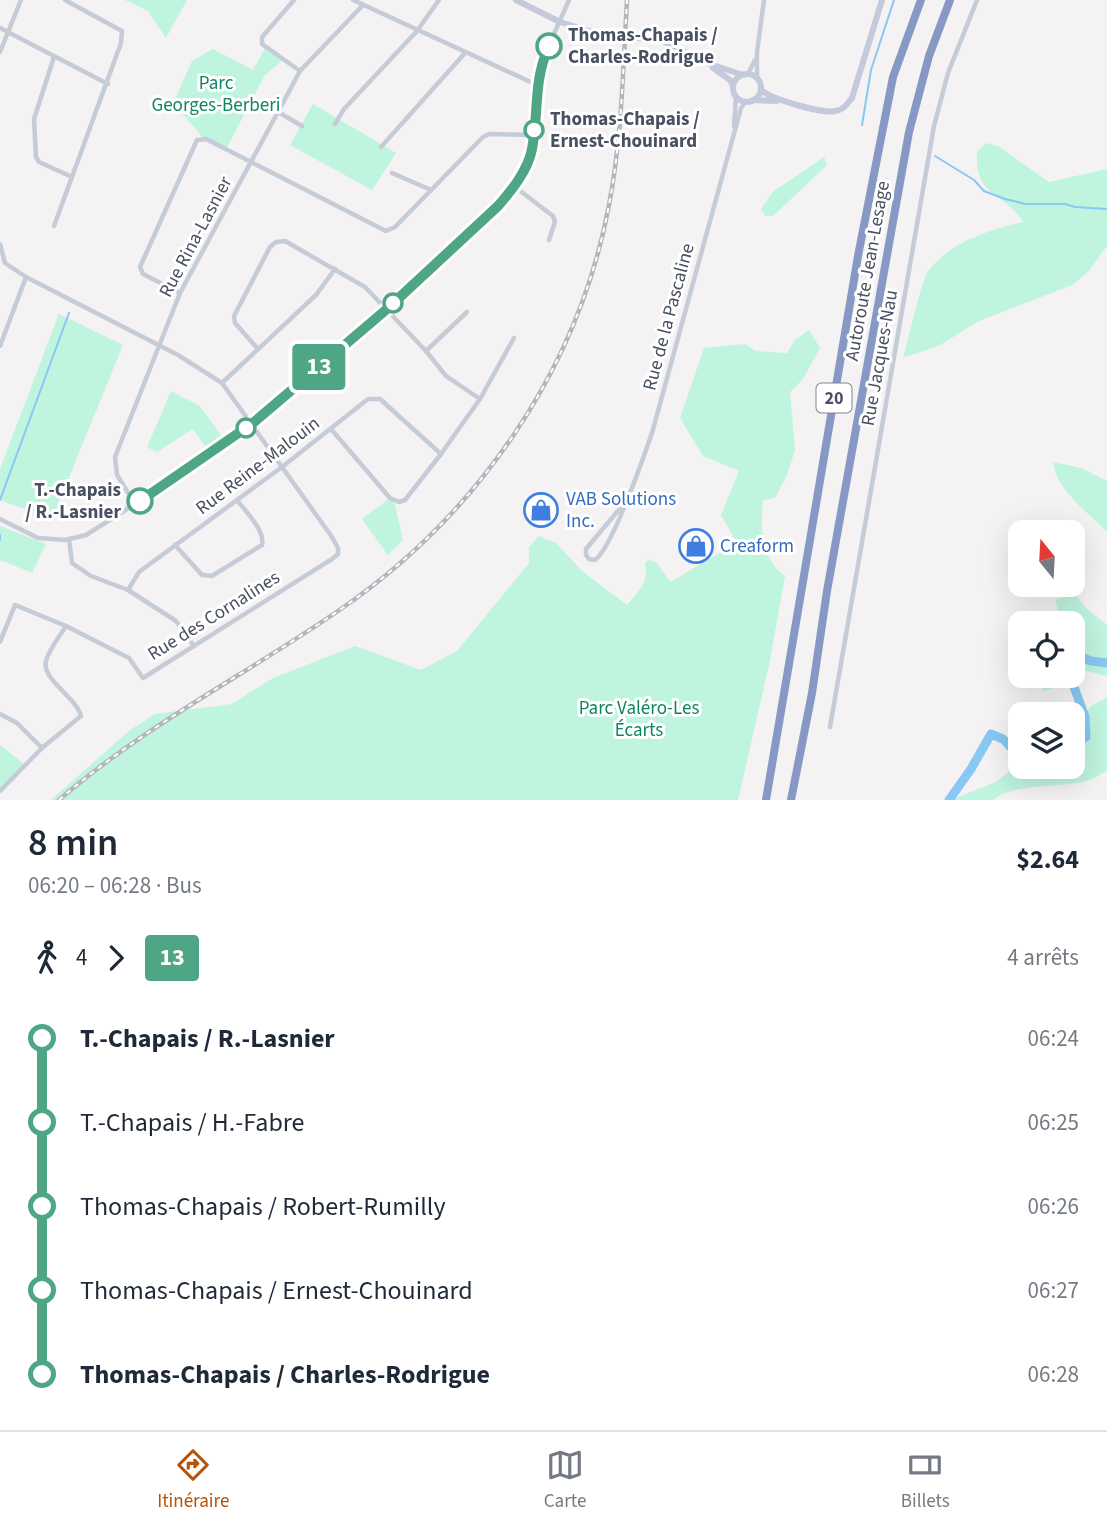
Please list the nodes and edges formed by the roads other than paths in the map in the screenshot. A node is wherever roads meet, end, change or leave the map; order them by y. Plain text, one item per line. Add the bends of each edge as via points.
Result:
1 (20, 0) edge
2 (65, 0) edge
3 (294, 0) edge
4 (354, 0) edge
5 (439, 0) edge
6 (516, 0) edge
7 (569, 0) edge
8 (764, 0) edge
9 (882, 0) edge
10 (921, 0) edge
11 (950, 0) edge
12 (977, 0) edge
13 (363, 5) junction
14 (560, 22) junction
15 (0, 28) edge
16 (417, 31) junction
17 (8, 32) junction
18 (0, 52) edge
19 (757, 52) junction
20 (465, 53) junction
21 (54, 57) junction
22 (710, 64) junction
23 (300, 71) junction
24 (745, 74) junction
25 (757, 79) junction
26 (108, 84) junction
27 (537, 85) junction
28 (733, 87) junction
29 (761, 90) junction
30 (736, 96) junction
31 (779, 100) junction
32 (750, 101) junction
33 (278, 112) junction
34 (335, 124) dead end
35 (302, 126) dead end
36 (534, 135) junction
37 (732, 140) junction
38 (381, 147) dead end
39 (251, 162) junction
40 (392, 173) dead end
41 (72, 177) junction
42 (514, 187) junction
43 (431, 190) junction
44 (54, 226) dead end
45 (549, 240) dead end
46 (0, 244) edge
47 (335, 269) junction
48 (26, 277) junction
49 (180, 293) junction
50 (387, 309) junction
51 (467, 312) dead end
52 (0, 327) edge
53 (6, 330) junction
54 (514, 338) dead end
55 (0, 346) edge
56 (159, 346) junction
57 (258, 349) junction
58 (426, 351) junction
59 (222, 383) junction
60 (480, 399) junction
61 (253, 423) junction
62 (331, 429) junction
63 (441, 454) junction
64 (282, 467) junction
65 (237, 500) junction
66 (627, 500) junction
67 (135, 504) junction
68 (0, 519) edge
69 (69, 539) junction
70 (175, 545) junction
71 (128, 590) junction
72 (66, 626) junction
73 (0, 642) edge
74 (194, 646) junction
75 (0, 714) edge
76 (830, 727) dead end
77 (42, 748) junction
78 (0, 790) edge
79 (766, 800) edge
80 (791, 800) edge

1 - 17 street
2 - 26 street via 122,31
3 - 23 street via 262,37 262,44
4 - 13 street
5 - 16 street
6 - 14 street
7 - 14 street
8 - 19 street
9 - 31 street via 852,98 844,108 833,112
10 - 79 highway, Autoroute Jean-Lesage / 20 via 893,77 858,257
11 - 80 highway, Autoroute Jean-Lesage / 20 via 909,132
12 - 76 street, Rue Jacques-Nau via 948,73 934,126
13 - 16 street
13 - 23 street, Rue Rina-Lasnier
14 - 22 street via 593,32 663,41
14 - 27 street via 542,61
15 - 17 street
16 - 20 street
16 - 34 street
17 - 18 street
17 - 21 street
19 - 24 street via 754,66
19 - 25 street
20 - 27 street
20 - 38 street
21 - 26 street
21 - 41 street via 34,119 36,157
22 - 24 street
22 - 28 street
23 - 33 street, Rue Rina-Lasnier
24 - 25 street
24 - 28 street
25 - 29 street
26 - 41 street
27 - 36 street
28 - 30 street
29 - 31 street
29 - 32 street
30 - 32 street
30 - 37 street, Rue de la Pascaline
31 - 32 street
32 - 37 street, Rue de la Pascaline via 741,108
33 - 35 street
33 - 39 street, Rue Rina-Lasnier
36 - 42 street
36 - 43 street via 483,137
37 - 66 street, Rue de la Pascaline via 652,433
39 - 43 street via 386,231
39 - 49 street, Rue Rina-Lasnier
39 - 49 street via 206,139 194,143 140,267 143,274
40 - 43 street
41 - 44 street
42 - 45 street via 553,216
42 - 50 street
46 - 48 street via 5,264
47 - 50 street via 365,287
47 - 57 street via 316,295
47 - 57 street via 285,241 270,247 234,316
48 - 53 street
48 - 56 street
49 - 56 street, Rue Rina-Lasnier
50 - 58 street
50 - 61 street
51 - 58 street
52 - 53 street
53 - 55 street
54 - 60 street
56 - 59 street
56 - 67 street, Rue Rina-Lasnier via 115,457 117,475
57 - 59 street
58 - 60 street via 446,376
59 - 61 street
60 - 63 street
61 - 64 street
61 - 67 street
62 - 63 street, Rue Reine-Malouin via 368,399 380,399
62 - 63 street via 394,501 405,500
62 - 64 street, Rue Reine-Malouin
64 - 65 street, Rue Reine-Malouin
64 - 74 street, Rue des Cornalines via 332,537 338,554
65 - 70 street, Rue Reine-Malouin
65 - 70 street via 260,532 262,545 212,576 202,575
66 - 66 street, Rue de la Pascaline via 586,549 589,559 603,553
67 - 69 street via 86,535
68 - 69 street via 38,538
69 - 71 street via 72,563
70 - 71 street, Rue Reine-Malouin via 139,572
71 - 74 street via 176,621
72 - 73 street, Rue des Cornalines via 15,605
72 - 74 street, Rue des Cornalines via 129,658 143,678
72 - 77 street via 46,661 47,672 81,716
75 - 77 street via 17,723
77 - 78 street

